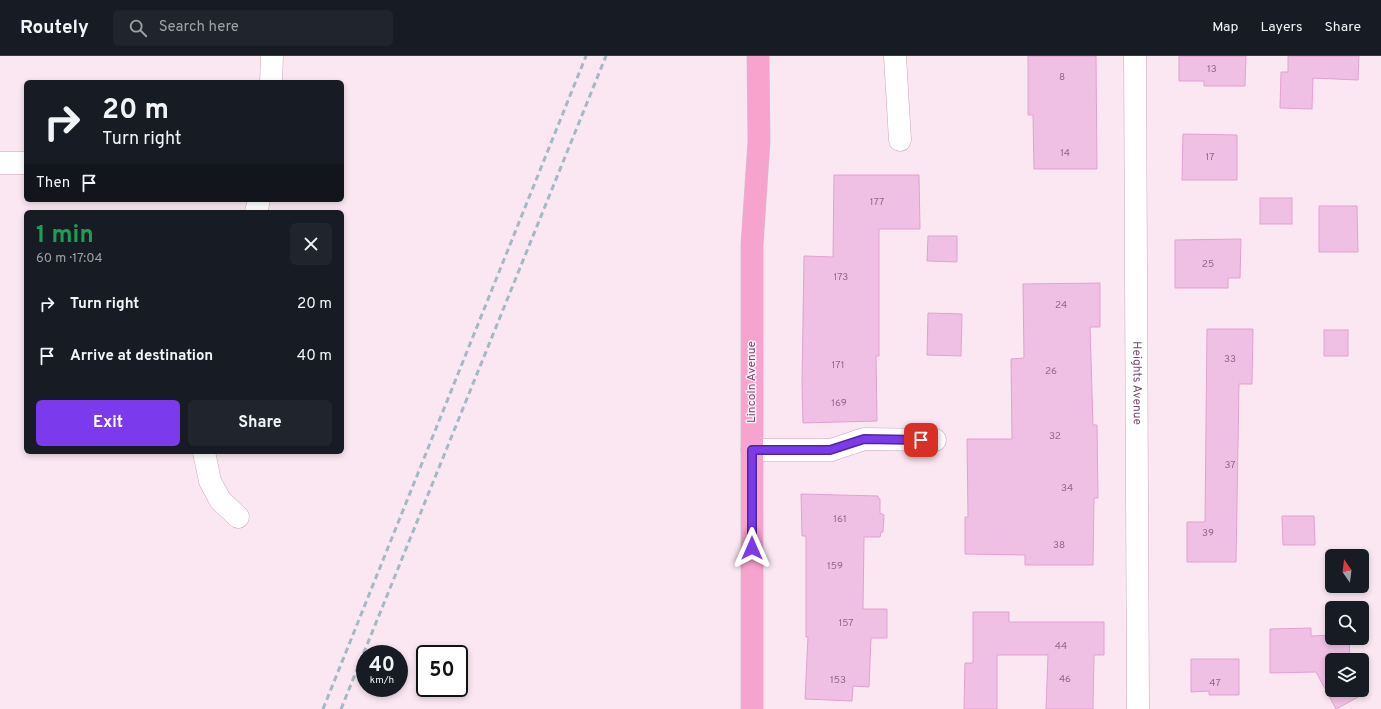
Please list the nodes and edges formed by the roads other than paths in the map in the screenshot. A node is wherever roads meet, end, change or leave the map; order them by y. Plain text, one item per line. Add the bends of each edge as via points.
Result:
1 (272, 56) edge
2 (758, 56) edge
3 (895, 56) edge
4 (1135, 56) edge
5 (272, 80) edge
6 (900, 140) dead end
7 (0, 163) edge
8 (24, 163) edge
9 (935, 440) dead end
10 (752, 450) junction
11 (204, 454) edge
12 (238, 517) dead end
13 (752, 709) edge
14 (1138, 709) edge

1 - 5 street
2 - 10 main road, Lincoln Avenue via 759,141 752,245
3 - 6 street
4 - 14 street, Heights Avenue
7 - 8 street
9 - 10 street via 864,439 830,450
10 - 13 main road, Lincoln Avenue
11 - 12 street via 210,481 220,500

